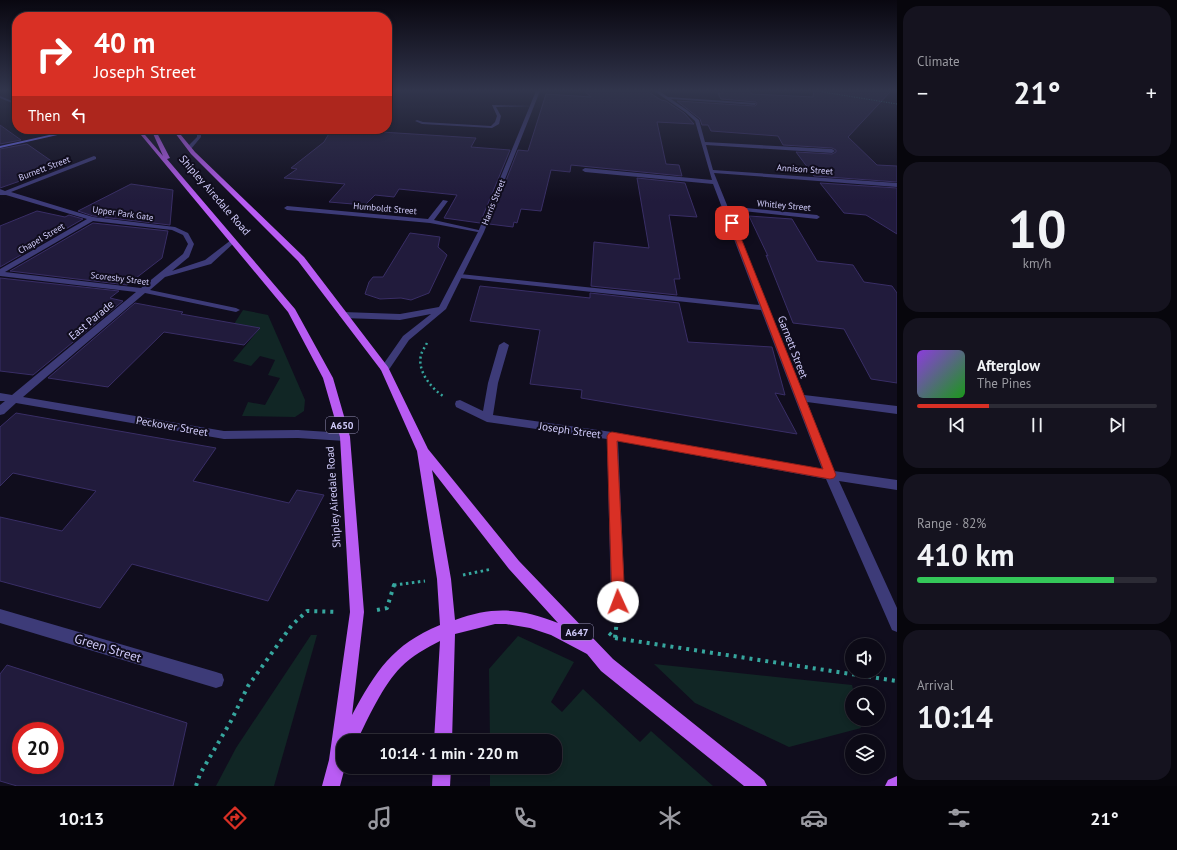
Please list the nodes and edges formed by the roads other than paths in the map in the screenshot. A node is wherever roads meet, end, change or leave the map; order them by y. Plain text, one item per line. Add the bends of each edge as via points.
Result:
1 (522, 128) edge
2 (699, 128) edge
3 (34, 134) edge
4 (59, 134) edge
5 (142, 134) edge
6 (155, 134) edge
7 (178, 134) edge
8 (199, 134) edge
9 (0, 143) edge
10 (704, 143) junction
11 (0, 147) edge
12 (189, 148) junction
13 (832, 151) dead end
14 (94, 158) dead end
15 (172, 169) junction
16 (585, 170) dead end
17 (711, 171) junction
18 (715, 182) junction
19 (897, 185) edge
20 (1, 193) edge
21 (445, 201) dead end
22 (287, 208) dead end
23 (726, 208) junction
24 (817, 217) dead end
25 (92, 219) junction
26 (430, 221) junction
27 (481, 232) junction
28 (233, 241) junction
29 (192, 244) joint
30 (0, 273) edge
31 (162, 276) junction
32 (460, 276) junction
33 (145, 291) junction
34 (765, 308) junction
35 (442, 309) junction
36 (236, 310) dead end
37 (343, 315) junction
38 (504, 345) dead end
39 (385, 369) junction
40 (0, 397) edge
41 (800, 398) junction
42 (14, 400) junction
43 (460, 404) road end
44 (897, 410) edge
45 (0, 411) edge
46 (487, 418) junction
47 (612, 436) junction
48 (346, 437) junction
49 (423, 451) junction
50 (830, 475) junction
51 (897, 485) edge
52 (618, 602) road end
53 (0, 616) edge
54 (897, 625) edge
55 (448, 628) junction
56 (607, 665) junction
57 (216, 680) dead end
58 (342, 734) edge
59 (352, 734) edge
60 (443, 734) edge
61 (336, 769) edge
62 (442, 774) edge
63 (331, 786) edge
64 (441, 786) edge
65 (758, 786) edge

1 - 27 street, Harris Street
2 - 10 street, Garnett Street
3 - 9 street
4 - 11 street
5 - 15 main road, Shipley Airedale Road / A650
6 - 15 main road
7 - 12 main road, Shipley Airedale Road
8 - 12 street
10 - 13 street
10 - 17 street, Garnett Street
12 - 37 main road, Shipley Airedale Road via 301,259
14 - 20 street, Burnett Street
15 - 28 main road, Shipley Airedale Road / A650
16 - 18 street
17 - 18 street, Garnett Street
17 - 19 street, Annison Street
18 - 23 street, Garnett Street
20 - 25 street, Upper Park Gate
21 - 26 street
22 - 26 street, Humboldt Street
23 - 24 street, Whitley Street
23 - 34 street, Garnett Street
25 - 29 street, Upper Park Gate via 173,228 186,234
25 - 30 street, Chapel Street
26 - 27 street, Humboldt Street
27 - 32 street, Harris Street
28 - 31 street via 208,262
28 - 48 main road, Shipley Airedale Road / A650 via 292,311 328,378
29 - 31 street, East Parade via 186,255
30 - 33 street, Scoresby Street
31 - 33 street, East Parade
32 - 34 street
32 - 35 street, Harris Street
33 - 36 street, Scoresby Street
33 - 42 street, East Parade
34 - 41 street, Garnett Street
35 - 37 street via 400,317
35 - 39 street, Harris Street via 406,338
37 - 39 main road, Shipley Airedale Road
38 - 46 street via 493,382
39 - 49 main road, Shipley Airedale Road
40 - 42 street, Peckover Street
41 - 44 street
41 - 50 street, Garnett Street
42 - 45 street, East Parade
42 - 48 street, Peckover Street via 224,435 298,434
43 - 46 street, Joseph Street
46 - 47 street, Joseph Street
47 - 50 street, Joseph Street
47 - 52 street
48 - 58 main road, Shipley Airedale Road / A650 via 357,612
49 - 55 main road, Shipley Airedale Road via 444,579
49 - 56 main road, A647 via 514,565
50 - 51 street, Joseph Street
50 - 54 street, Garnett Street
53 - 57 street, Green Street
55 - 56 main road via 496,617 524,619 557,629 583,645
55 - 59 main road via 422,642 396,661 374,691
55 - 60 main road, Shipley Airedale Road
56 - 65 main road, A647
61 - 63 main road, Shipley Airedale Road / A650
62 - 64 main road

